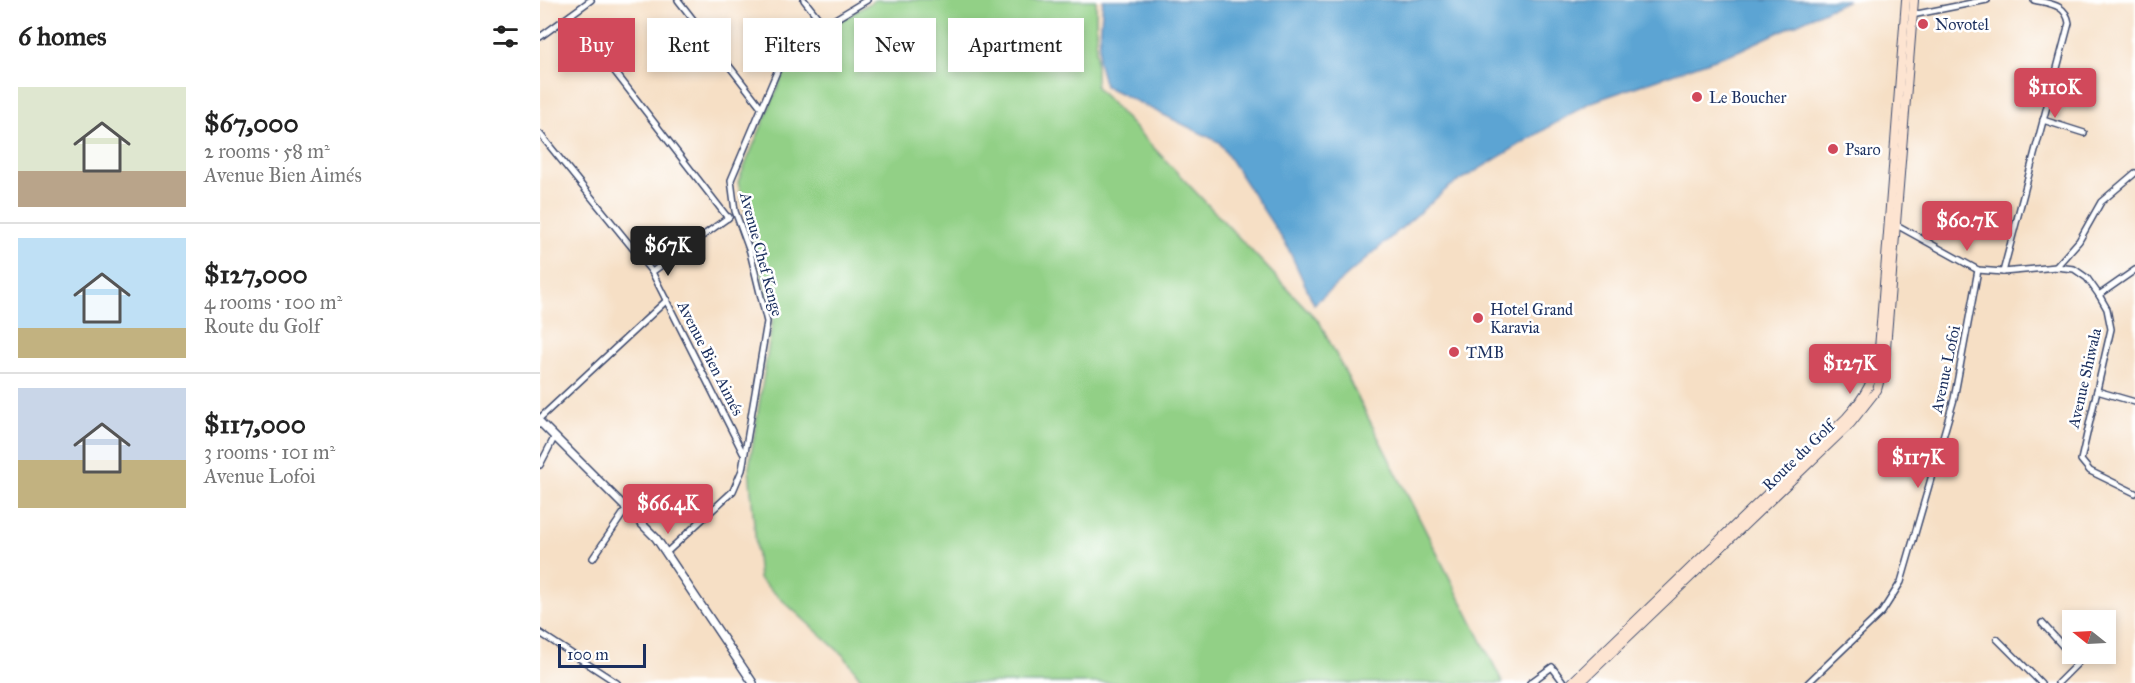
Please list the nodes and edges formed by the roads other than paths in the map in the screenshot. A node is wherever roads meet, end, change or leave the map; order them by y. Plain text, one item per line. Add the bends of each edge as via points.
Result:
1 (591, 0) edge
2 (678, 0) edge
3 (804, 0) edge
4 (867, 0) edge
5 (1906, 0) edge
6 (1914, 0) edge
7 (1987, 0) edge
8 (2034, 0) edge
9 (571, 15) junction
10 (1908, 16) junction
11 (818, 18) edge
12 (834, 18) edge
13 (540, 37) edge
14 (776, 72) edge
15 (761, 107) junction
16 (2043, 120) junction
17 (2084, 133) dead end
18 (540, 134) edge
19 (2135, 173) edge
20 (735, 211) junction
21 (728, 218) junction
22 (1892, 223) junction
23 (2056, 267) junction
24 (1978, 270) junction
25 (2135, 270) edge
26 (652, 272) junction
27 (2002, 272) junction
28 (2099, 295) junction
29 (667, 300) junction
30 (2097, 392) junction
31 (2135, 402) edge
32 (540, 420) edge
33 (554, 438) junction
34 (744, 454) junction
35 (540, 465) edge
36 (2135, 492) edge
37 (627, 508) junction
38 (666, 553) junction
39 (592, 558) dead end
40 (2042, 623) dead end
41 (540, 633) edge
42 (1997, 639) dead end
43 (617, 683) edge
44 (753, 683) edge
45 (1530, 683) edge
46 (1564, 683) edge
47 (1571, 683) edge
48 (1580, 683) edge
49 (1808, 683) edge
50 (2041, 683) edge
51 (2058, 683) edge

1 - 9 street
2 - 15 street
3 - 11 street
4 - 12 street
5 - 10 main road
6 - 10 main road, Route du Golf
7 - 10 street
8 - 16 street via 2060,7 2068,15 2069,23
9 - 13 street
9 - 21 street
10 - 22 main road, Route du Golf
14 - 15 street, Avenue Chef Kenge
15 - 20 street, Avenue Chef Kenge via 731,180
16 - 17 street
16 - 27 street
18 - 26 street, Avenue Bien Aimés
19 - 23 street via 2106,195 2079,241
20 - 21 street
20 - 34 street, Avenue Chef Kenge via 750,252 767,322
21 - 26 street
22 - 24 street, Avenue Shiwala
22 - 47 main road via 1878,359 1864,398
22 - 48 main road, Route du Golf via 1885,360 1871,399 1851,423
23 - 27 street, Avenue Shiwala
23 - 28 street, Avenue Shiwala via 2081,273
24 - 27 street, Avenue Shiwala
24 - 49 street, Avenue Lofoi via 1954,399 1902,582 1882,612
25 - 28 street
26 - 29 street, Avenue Bien Aimés
28 - 30 street, Avenue Shiwala via 2111,329
29 - 32 street
29 - 34 street, Avenue Bien Aimés
30 - 31 street
30 - 36 street, Avenue Shiwala via 2080,460 2090,471
32 - 33 street
33 - 35 street
33 - 37 street
34 - 38 street, Avenue Chef Kenge via 733,491
37 - 38 street
37 - 39 street
38 - 44 street
40 - 51 street via 2079,663
41 - 43 street
42 - 50 street
45 - 46 street via 1552,667

